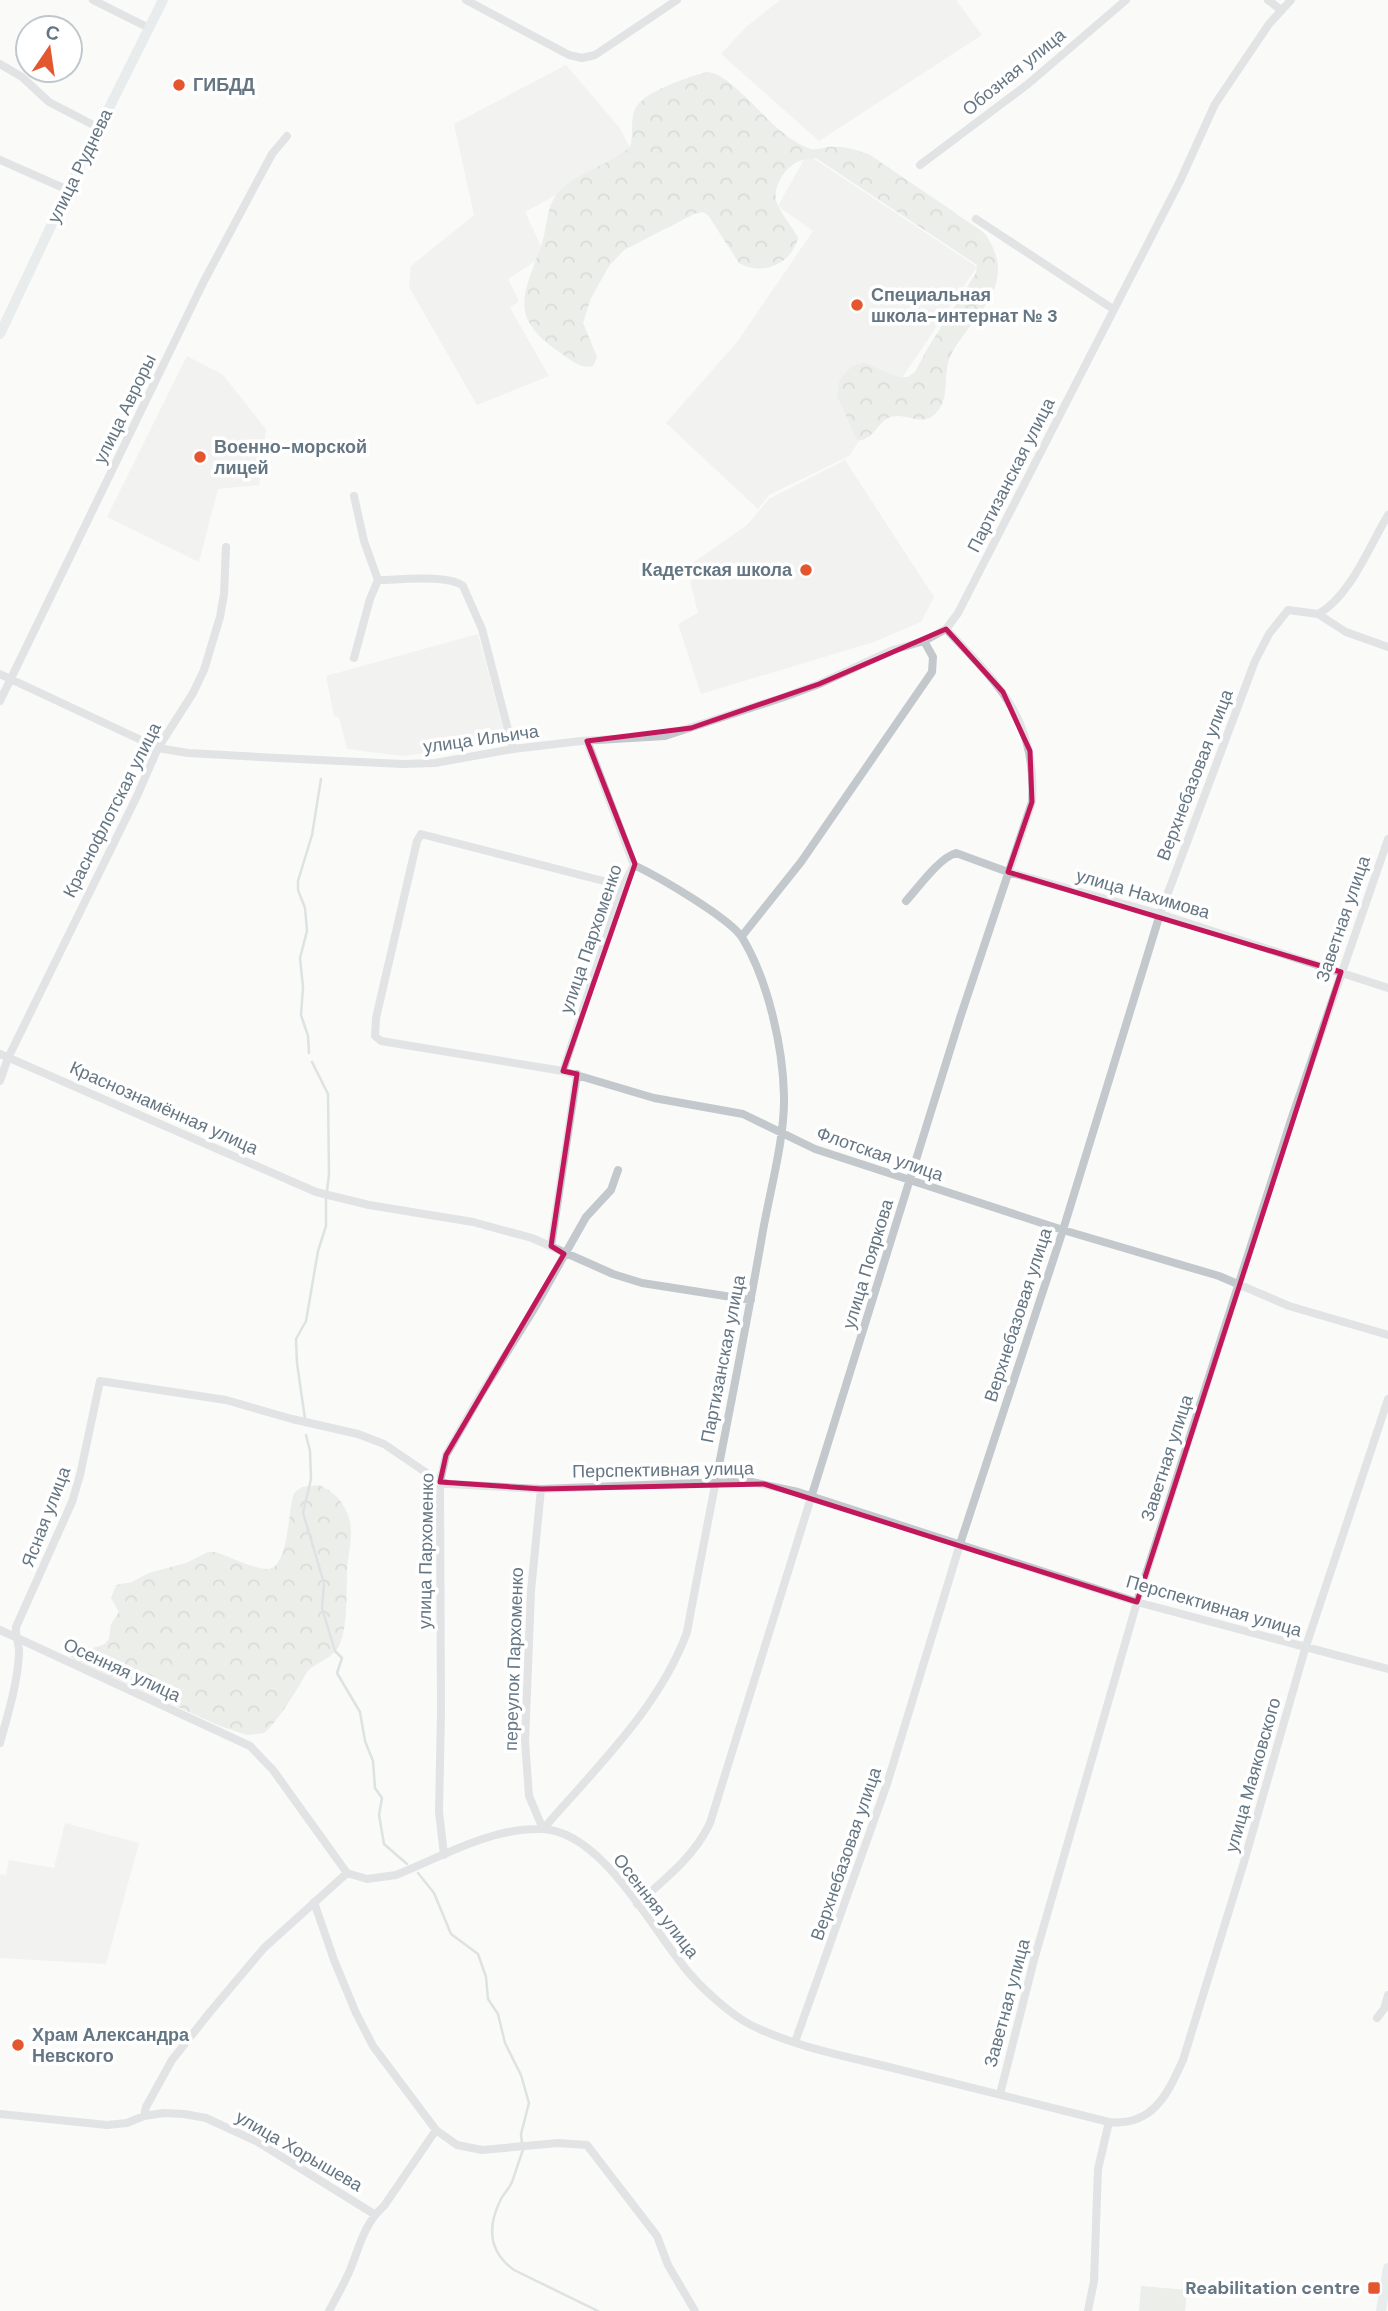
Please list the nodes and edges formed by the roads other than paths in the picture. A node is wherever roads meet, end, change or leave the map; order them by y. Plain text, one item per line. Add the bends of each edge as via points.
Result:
1 (93, 0) edge
2 (163, 0) edge
3 (466, 0) edge
4 (677, 0) edge
5 (1126, 0) edge
6 (1268, 0) edge
7 (1291, 0) edge
8 (1281, 10) junction
9 (149, 28) junction
10 (0, 64) edge
11 (99, 128) junction
12 (287, 136) dead end
13 (0, 160) edge
14 (920, 165) dead end
15 (68, 190) junction
16 (976, 219) dead end
17 (1113, 309) junction
18 (0, 334) edge
19 (354, 496) dead end
20 (1388, 514) edge
21 (226, 547) dead end
22 (379, 580) junction
23 (1318, 614) junction
24 (946, 629) junction
25 (924, 641) junction
26 (1388, 647) edge
27 (354, 658) dead end
28 (0, 674) edge
29 (11, 679) junction
30 (0, 701) edge
31 (587, 740) junction
32 (158, 748) junction
33 (513, 749) junction
34 (1388, 839) edge
35 (634, 865) junction
36 (1008, 872) junction
37 (623, 887) junction
38 (906, 901) dead end
39 (1160, 914) junction
40 (742, 936) junction
41 (1341, 972) junction
42 (1388, 988) edge
43 (4, 1056) edge
44 (564, 1070) junction
45 (577, 1074) junction
46 (0, 1082) edge
47 (781, 1133) junction
48 (618, 1170) dead end
49 (909, 1181) junction
50 (1063, 1230) junction
51 (551, 1245) junction
52 (564, 1254) junction
53 (1239, 1285) junction
54 (751, 1300) junction
55 (1388, 1335) edge
56 (100, 1381) joint
57 (1388, 1399) edge
58 (440, 1482) junction
59 (715, 1482) junction
60 (541, 1489) junction
61 (813, 1497) junction
62 (960, 1544) junction
63 (1137, 1602) junction
64 (0, 1630) edge
65 (15, 1637) junction
66 (1305, 1648) junction
67 (1388, 1669) edge
68 (0, 1743) edge
69 (542, 1829) junction
70 (444, 1856) junction
71 (346, 1873) junction
72 (314, 1902) junction
73 (637, 1903) junction
74 (1388, 1995) edge
75 (1377, 2018) dead end
76 (795, 2042) junction
77 (1000, 2094) junction
78 (0, 2114) edge
79 (144, 2116) junction
80 (1110, 2122) junction
81 (436, 2130) junction
82 (374, 2214) junction
83 (1388, 2268) edge
84 (329, 2311) edge
85 (695, 2311) edge
86 (1088, 2311) edge
87 (1381, 2311) edge

1 - 9 street
2 - 9 main road, улица Руднева
3 - 4 street via 582,58 607,48
5 - 14 street, Обозная улица via 1028,84
6 - 8 street
7 - 8 street, Партизанская улица
8 - 17 street, Партизанская улица via 1215,104
9 - 11 main road, улица Руднева
10 - 11 street via 49,102
11 - 15 main road, улица Руднева
12 - 29 street, улица Авроры via 272,154 204,281
13 - 15 street
15 - 18 main road, улица Руднева
16 - 17 street
17 - 24 street, Партизанская улица
19 - 22 street via 358,522
20 - 23 street via 1342,592
21 - 32 street, Краснофлотская улица via 220,617 204,670
22 - 27 street
22 - 33 street via 446,580 463,586 482,629
23 - 26 street via 1346,632
23 - 39 street, Верхнебазовая улица via 1287,610 1262,645
24 - 25 street, Партизанская улица
24 - 36 street, улица Пояркова via 1003,692 1028,742 1032,802
25 - 31 street, улица Ильича via 819,684 664,736
25 - 40 street via 933,657 932,672 801,862
28 - 29 street, улица Ильича
29 - 30 street, улица Авроры
29 - 32 street, улица Ильича
31 - 33 street, улица Ильича
31 - 35 street, улица Пархоменко
32 - 33 street, улица Ильича via 402,764 436,763
32 - 43 street, Краснофлотская улица via 138,796
34 - 41 street, Заветная улица
35 - 37 street, улица Пархоменко
35 - 40 street via 669,883
36 - 38 street, улица Нахимова via 956,853
36 - 39 street, улица Нахимова
36 - 49 street, улица Пояркова
37 - 44 street, улица Пархоменко
37 - 44 street, Флотская улица via 421,834 417,841 375,1036 381,1041
39 - 41 street, улица Нахимова
39 - 50 street, Верхнебазовая улица
40 - 47 street, Партизанская улица via 777,1036 784,1088
41 - 42 street, улица Нахимова
41 - 53 street, Заветная улица
43 - 46 street, Краснофлотская улица
43 - 51 street, Краснознамённая улица via 316,1192 473,1222
44 - 45 street, Флотская улица
45 - 47 street, Флотская улица via 654,1098 743,1114
45 - 51 street
47 - 49 street, Флотская улица
47 - 54 street, Партизанская улица
48 - 52 street, улица Пархоменко via 611,1190 586,1217
49 - 50 street, Флотская улица
49 - 61 street, улица Пояркова
50 - 53 street, Флотская улица
50 - 62 street, Верхнебазовая улица
51 - 52 street
52 - 54 street via 642,1283
52 - 58 street, улица Пархоменко via 446,1455
53 - 55 street, Флотская улица via 1289,1306
53 - 63 street, Заветная улица
54 - 59 street, Партизанская улица
56 - 58 street, Перспективная улица via 226,1399 358,1434 384,1444
56 - 65 street, Ясная улица via 72,1502
57 - 66 street, улица Маяковского
58 - 60 street, Перспективная улица
58 - 70 street, улица Пархоменко via 439,1812
59 - 60 street, Перспективная улица
59 - 61 street, Перспективная улица via 747,1481
59 - 69 street, Партизанская улица via 683,1643 628,1732
60 - 69 street, переулок Пархоменко via 531,1591 525,1741 529,1796
61 - 62 street, Перспективная улица
61 - 73 street, улица Пояркова via 710,1823 686,1860
62 - 63 street, Перспективная улица
62 - 76 street, Верхнебазовая улица via 887,1784
63 - 66 street, Перспективная улица
63 - 77 street, Заветная улица
64 - 65 street, Осенняя улица
65 - 68 street, Ясная улица via 20,1651
65 - 71 street, Осенняя улица via 250,1746 273,1770
66 - 67 street, Перспективная улица
66 - 80 street, улица Маяковского via 1183,2060 1156,2109 1124,2122
69 - 70 street, Осенняя улица via 484,1839
69 - 73 street, Осенняя улица via 569,1837 597,1856
70 - 71 street, Осенняя улица via 381,1878 367,1880
71 - 72 street
72 - 79 street via 264,1948 210,2012 172,2060
72 - 81 street via 373,2046
73 - 76 street, Осенняя улица via 690,1974 738,2018
74 - 75 street
76 - 77 street, Осенняя улица
77 - 80 street, Осенняя улица
78 - 79 street, улица Хорышева via 107,2125
79 - 82 street, улица Хорышева via 171,2113 206,2118 258,2142
80 - 86 street via 1098,2169 1094,2281
81 - 82 street
81 - 85 street via 463,2147 482,2150 587,2145 657,2236
82 - 84 street
83 - 87 main road

